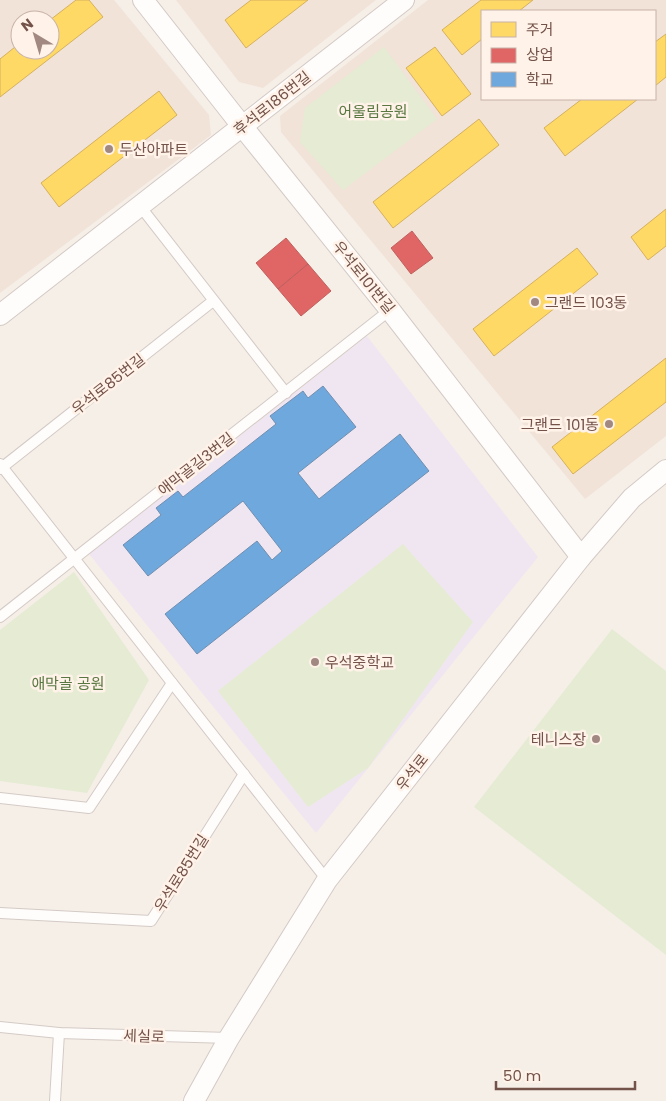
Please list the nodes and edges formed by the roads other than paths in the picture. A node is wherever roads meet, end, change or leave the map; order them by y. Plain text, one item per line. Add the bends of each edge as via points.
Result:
1 (144, 0) edge
2 (404, 0) edge
3 (242, 126) junction
4 (140, 206) junction
5 (213, 301) junction
6 (390, 310) junction
7 (0, 315) edge
8 (286, 393) junction
9 (1, 467) edge
10 (666, 470) edge
11 (581, 557) junction
12 (74, 559) junction
13 (0, 617) edge
14 (172, 683) junction
15 (244, 774) junction
16 (0, 798) edge
17 (327, 880) junction
18 (0, 913) edge
19 (0, 1027) edge
20 (59, 1033) junction
21 (229, 1038) junction
22 (55, 1101) edge
23 (194, 1101) edge

1 - 3 street, 우석로101번길
2 - 3 street, 후석로186번길
3 - 4 street, 후석로186번길
3 - 6 street, 우석로101번길
4 - 5 lane
4 - 7 street, 후석로186번길
5 - 8 lane
5 - 9 lane, 우석로85번길
6 - 8 lane, 애막골길3번길
6 - 11 street, 우석로101번길
8 - 12 lane, 애막골길3번길
9 - 12 lane, 우석로85번길
10 - 11 street, 우석로 via 632,498
11 - 17 street, 우석로
12 - 13 lane, 애막골길3번길
12 - 14 lane, 우석로85번길
14 - 15 lane, 우석로85번길
14 - 16 lane via 88,808
15 - 17 lane, 우석로85번길
15 - 18 lane, 우석로85번길 via 151,921
17 - 21 street, 우석로
19 - 20 lane, 세실로
20 - 21 lane, 세실로
20 - 22 lane
21 - 23 street, 우석로

